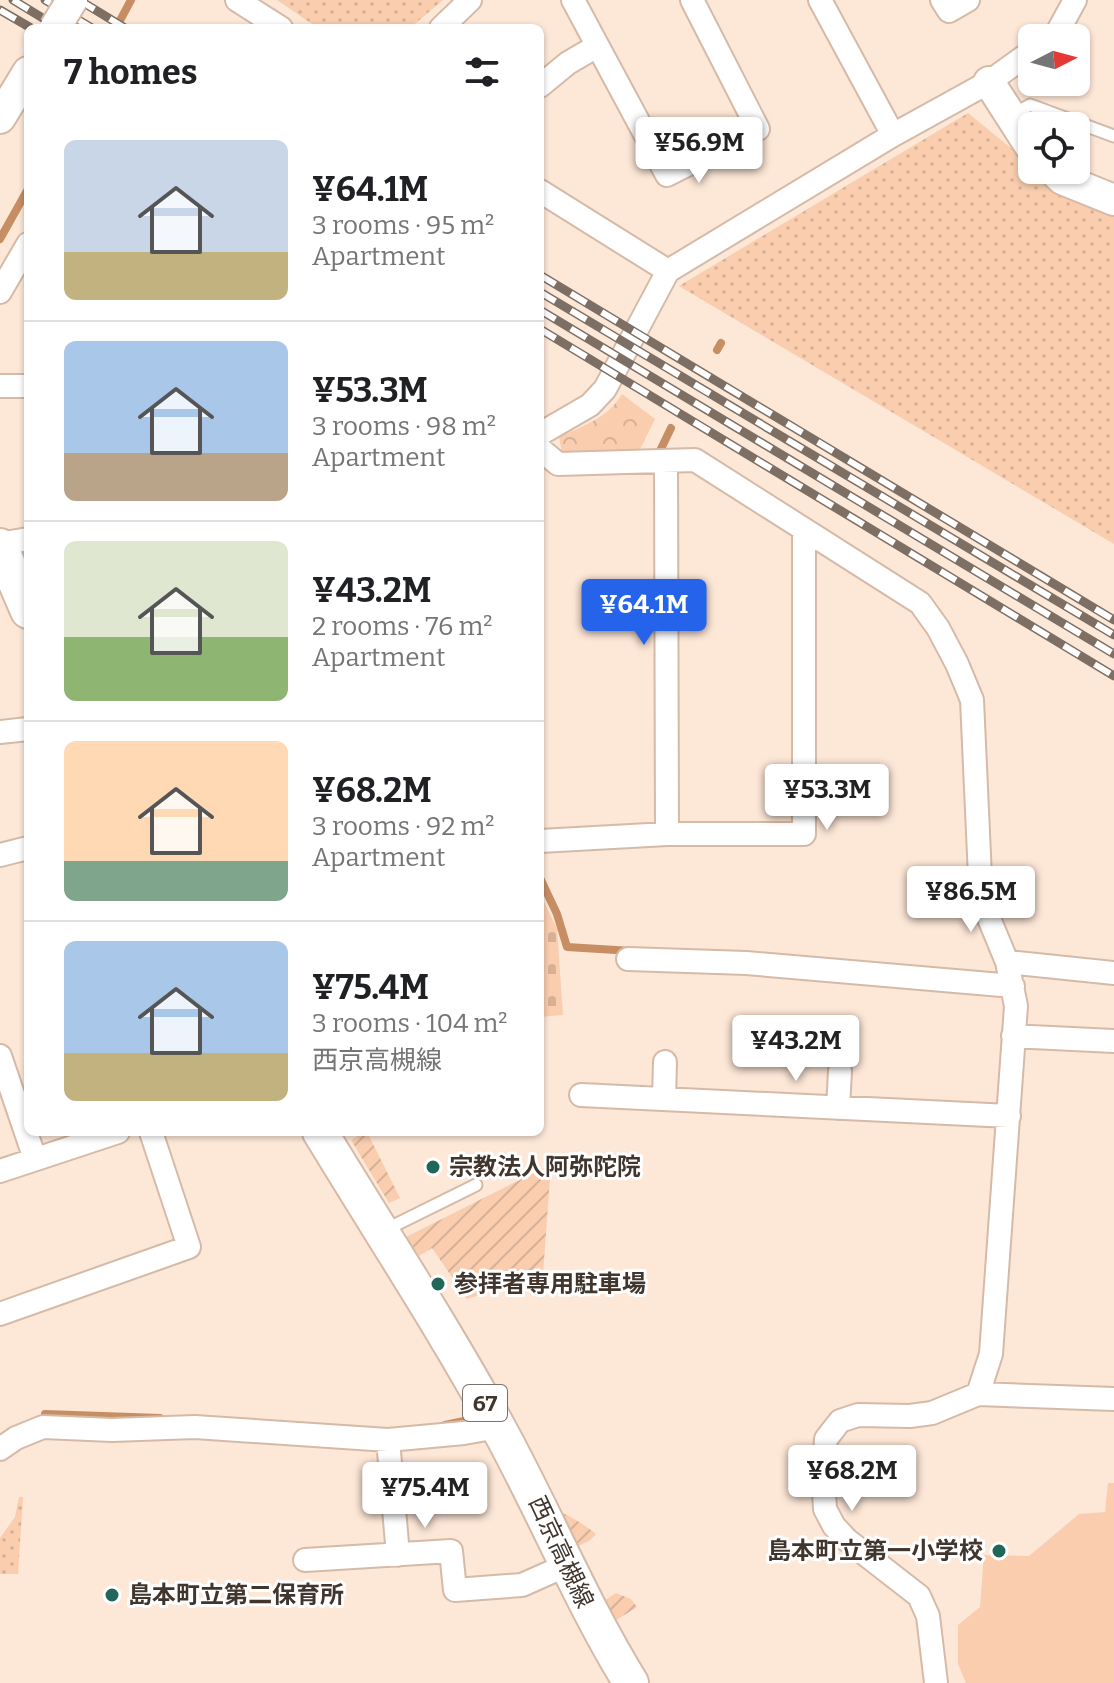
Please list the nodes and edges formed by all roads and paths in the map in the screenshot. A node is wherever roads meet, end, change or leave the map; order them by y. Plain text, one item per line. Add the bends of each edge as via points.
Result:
1 (72, 0) edge
2 (237, 0) edge
3 (470, 0) edge
4 (573, 0) edge
5 (692, 0) edge
6 (820, 0) edge
7 (942, 0) edge
8 (968, 0) edge
9 (1075, 0) edge
10 (57, 24) edge
11 (275, 24) edge
12 (445, 24) edge
13 (1062, 24) edge
14 (597, 46) junction
15 (1018, 61) edge
16 (24, 79) edge
17 (989, 82) junction
18 (544, 83) edge
19 (1009, 116) junction
20 (0, 118) edge
21 (1018, 129) edge
22 (893, 135) junction
23 (1114, 136) edge
24 (1074, 184) edge
25 (544, 194) edge
26 (1114, 200) edge
27 (24, 251) edge
28 (668, 271) junction
29 (0, 292) edge
30 (0, 386) edge
31 (24, 386) edge
32 (544, 432) edge
33 (544, 452) edge
34 (666, 461) junction
35 (804, 531) junction
36 (24, 540) edge
37 (0, 545) edge
38 (24, 602) edge
39 (24, 729) edge
40 (0, 732) edge
41 (667, 834) junction
42 (544, 841) edge
43 (24, 849) edge
44 (0, 855) edge
45 (628, 959) dead end
46 (1007, 962) junction
47 (1114, 973) edge
48 (1013, 986) junction
49 (1013, 1036) junction
50 (1114, 1041) edge
51 (0, 1056) edge
52 (665, 1062) dead end
53 (840, 1071) dead end
54 (581, 1095) dead end
55 (664, 1099) junction
56 (838, 1108) junction
57 (1009, 1116) junction
58 (24, 1127) edge
59 (27, 1136) edge
60 (106, 1136) edge
61 (152, 1136) edge
62 (322, 1136) edge
63 (35, 1159) junction
64 (0, 1171) edge
65 (476, 1185) dead end
66 (381, 1232) junction
67 (0, 1314) edge
68 (978, 1394) junction
69 (1114, 1399) edge
70 (498, 1427) junction
71 (388, 1440) junction
72 (0, 1449) edge
73 (398, 1555) junction
74 (305, 1560) dead end
75 (567, 1565) junction
76 (631, 1683) edge
77 (936, 1683) edge

1 - 10 street, bridge
2 - 11 street
3 - 12 street
4 - 14 street
5 - 14 street via 758,129 667,175
6 - 22 street
7 - 8 street via 949,11
9 - 13 street
14 - 18 street
15 - 17 street
16 - 20 street
17 - 19 street
17 - 22 street
19 - 21 street
19 - 23 lane via 1030,105
22 - 28 street
24 - 26 street
25 - 28 street
27 - 29 street
28 - 32 street via 605,389 590,405
30 - 31 street
33 - 34 street via 558,464
34 - 35 street via 695,460
34 - 41 street
35 - 41 street via 804,834
35 - 46 street via 920,603 957,664 972,700 981,899
36 - 37 street
37 - 38 main road
39 - 40 street
41 - 42 street
43 - 44 street
45 - 48 street via 746,963
46 - 47 street
46 - 48 street
48 - 49 street
49 - 50 street
49 - 57 street
51 - 58 street
52 - 55 street
53 - 56 street
54 - 55 street
55 - 56 street
56 - 57 street
57 - 68 street via 991,1354
59 - 63 street
60 - 63 street
61 - 67 street via 189,1247
62 - 66 main road, 西京高槻線 / 67
63 - 64 street
65 - 66 lane
66 - 70 main road, 西京高槻線 / 67
68 - 69 street
68 - 77 street via 932,1413 858,1415 840,1421 826,1439 825,1509 847,1540 919,1596 928,1616
70 - 71 street
70 - 75 main road, 西京高槻線 / 67
71 - 72 street via 195,1427 43,1427
71 - 73 street
73 - 74 street
73 - 75 street via 451,1551 455,1590 522,1585
75 - 76 main road, 西京高槻線 / 67

